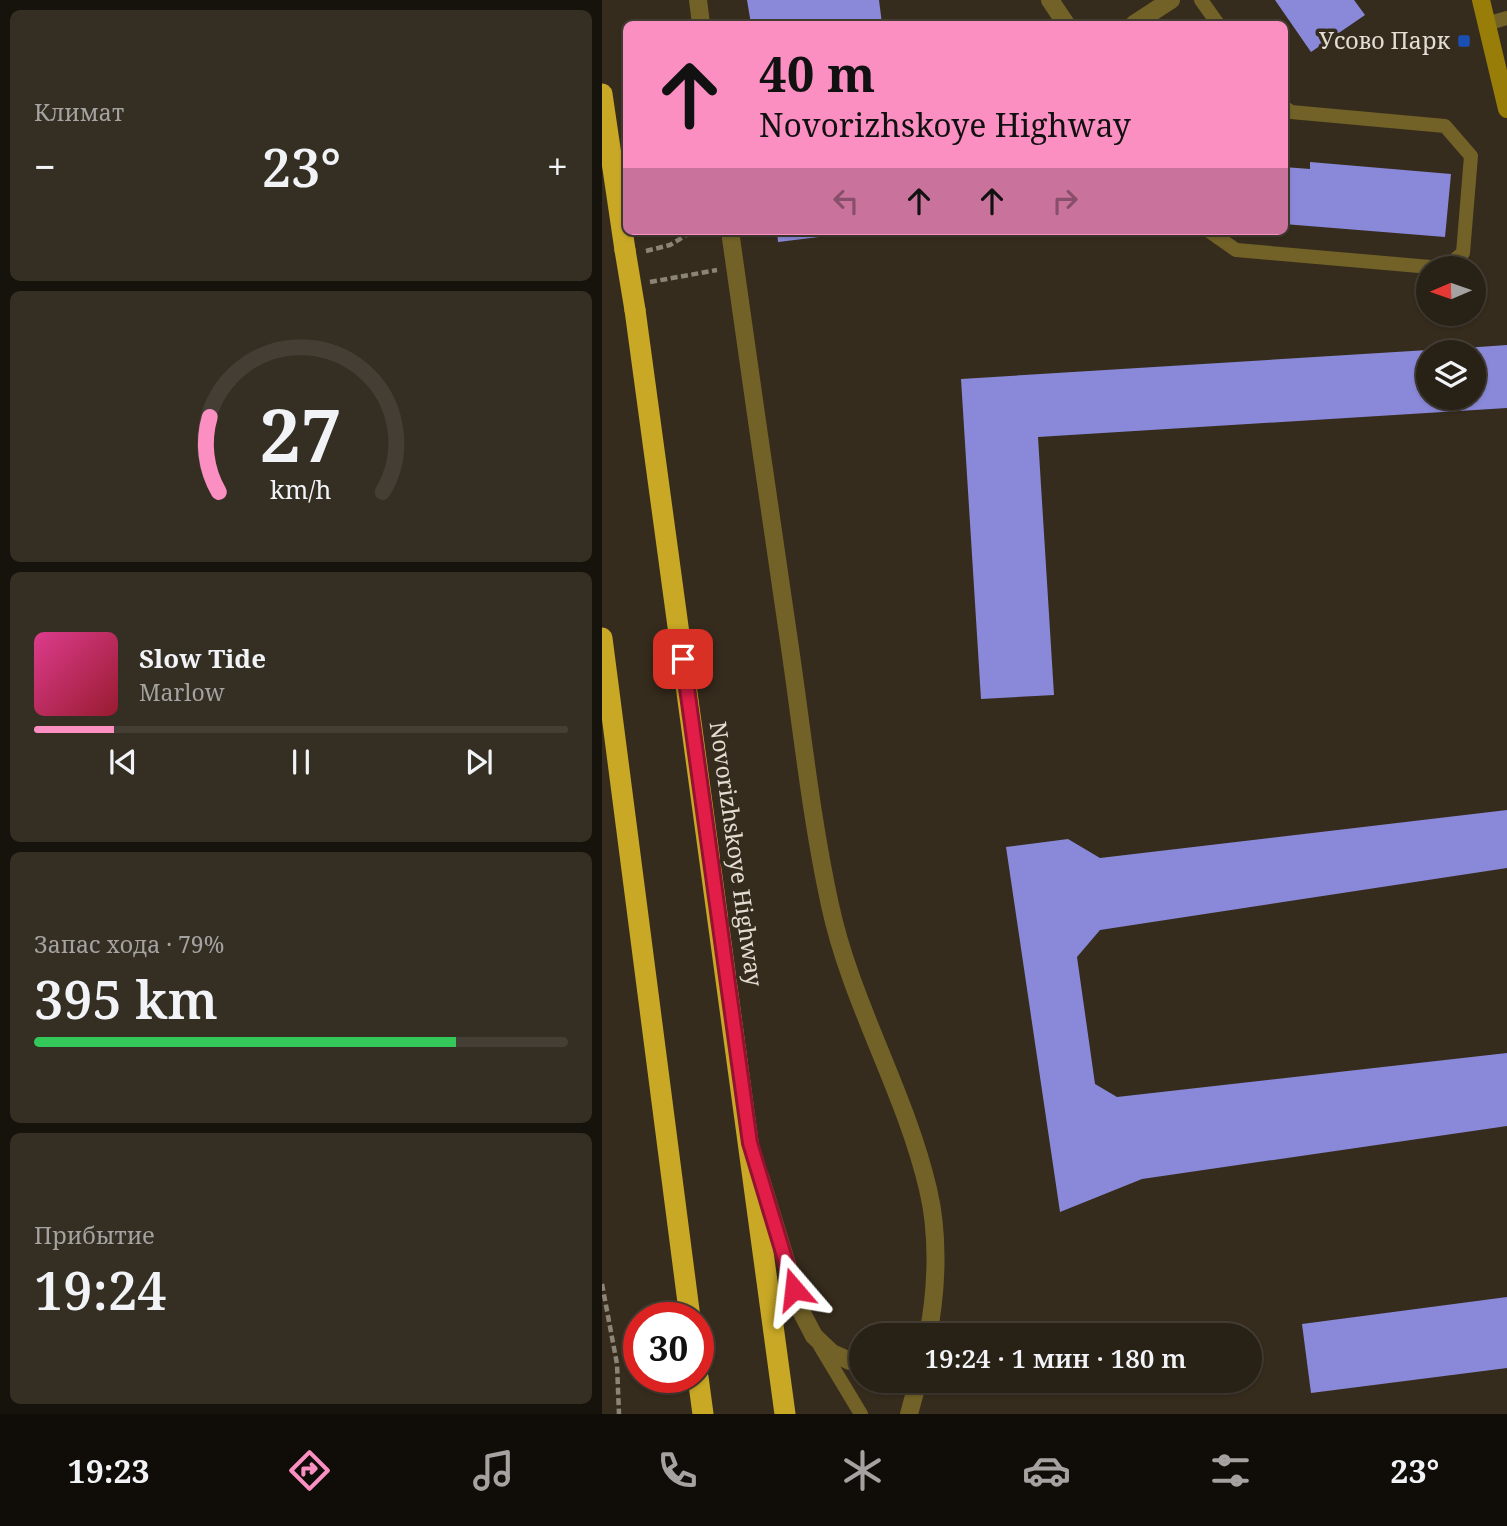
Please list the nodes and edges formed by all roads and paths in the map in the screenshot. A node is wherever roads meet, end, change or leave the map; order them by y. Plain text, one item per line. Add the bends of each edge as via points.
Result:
1 (698, 0) edge
2 (1050, 0) edge
3 (1171, 0) edge
4 (1201, 0) edge
5 (1481, 0) edge
6 (1507, 19) edge
7 (701, 21) edge
8 (1064, 21) edge
9 (1140, 21) edge
10 (1216, 21) edge
11 (1486, 24) junction
12 (602, 94) edge
13 (1505, 101) edge
14 (1288, 110) edge
15 (731, 235) edge
16 (1215, 235) edge
17 (1459, 256) edge
18 (1416, 266) edge
19 (735, 267) junction
20 (639, 284) dead end
21 (602, 638) edge
22 (750, 1143) junction
23 (602, 1284) edge
24 (688, 1302) edge
25 (934, 1304) junction
26 (925, 1323) edge
27 (930, 1323) edge
28 (814, 1336) junction
29 (849, 1361) edge
30 (700, 1393) edge
31 (915, 1393) edge
32 (618, 1414) edge
33 (703, 1414) edge
34 (785, 1414) edge
35 (861, 1414) edge
36 (909, 1414) edge

1 - 7 street
2 - 8 street
3 - 9 street
4 - 10 lane
5 - 11 street
6 - 11 lane
11 - 13 street
12 - 22 highway, Novorizhskoye Highway, bridge
14 - 17 lane via 1445,126 1471,156
15 - 19 street
16 - 18 lane via 1236,250
19 - 20 path
19 - 25 street via 830,906 855,990 908,1124 928,1190
21 - 24 highway
22 - 28 street via 802,1313
22 - 34 highway, Novorizhskoye Highway
23 - 32 path via 617,1364
25 - 26 street
25 - 27 street
28 - 29 street via 832,1353
28 - 35 lane
30 - 33 highway
31 - 36 street

